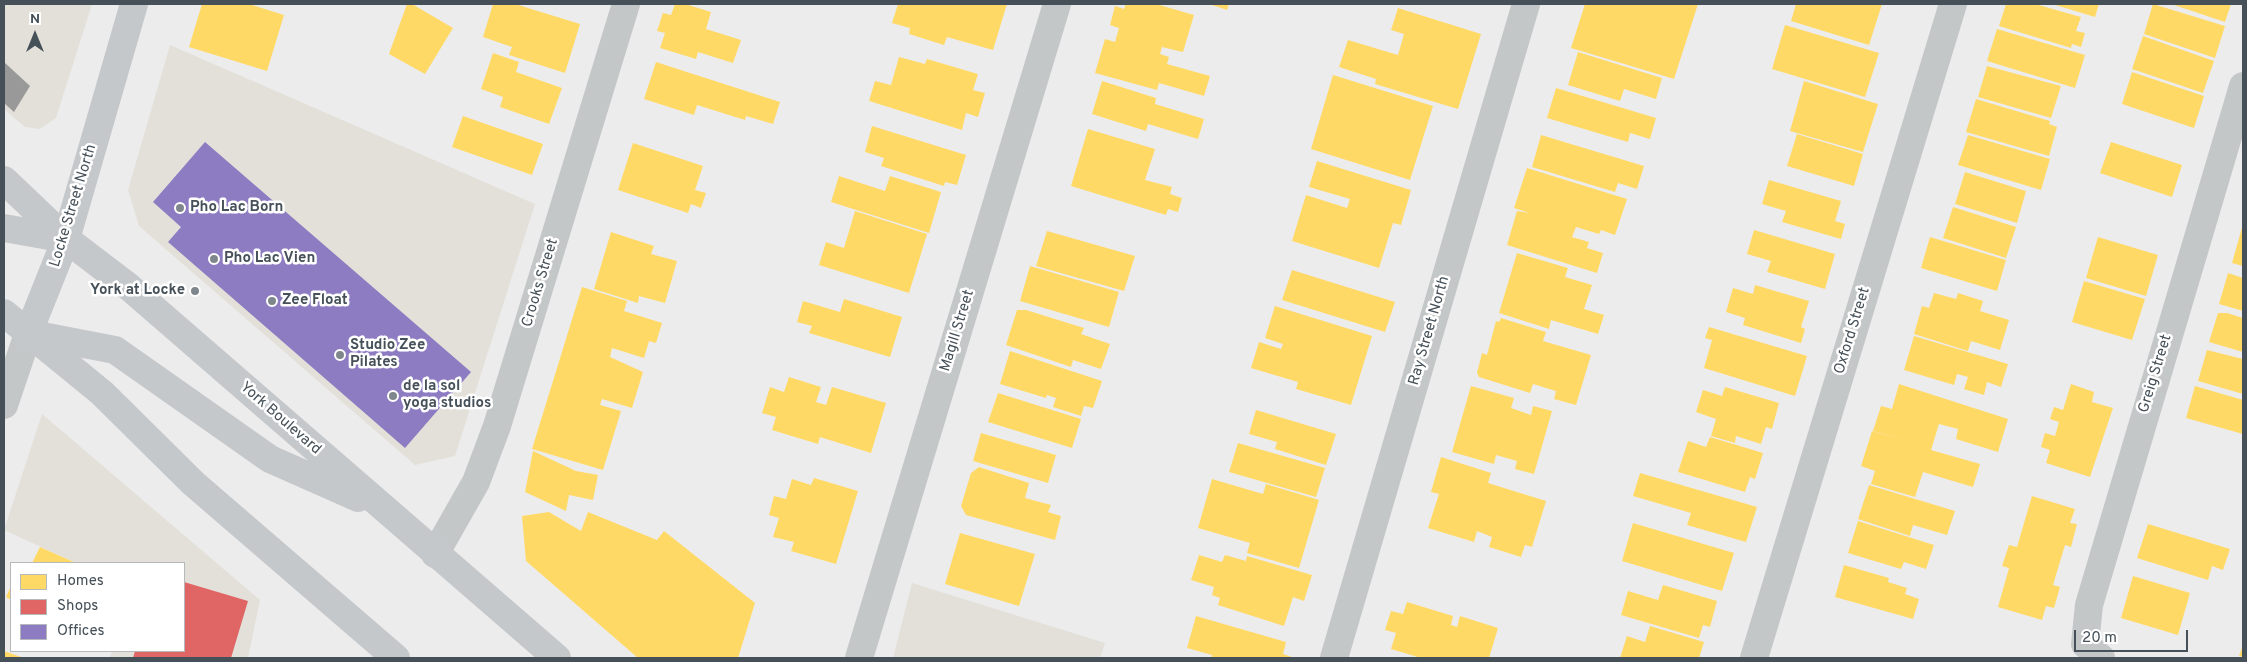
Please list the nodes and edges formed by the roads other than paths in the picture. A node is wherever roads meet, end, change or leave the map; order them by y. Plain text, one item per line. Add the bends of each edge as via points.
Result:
1 (134, 4) edge
2 (626, 4) edge
3 (1058, 4) edge
4 (1526, 4) edge
5 (1952, 4) edge
6 (2243, 86) edge
7 (4, 180) edge
8 (4, 228) edge
9 (66, 239) junction
10 (4, 313) edge
11 (28, 334) junction
12 (4, 405) edge
13 (384, 509) junction
14 (435, 554) junction
15 (396, 658) edge
16 (557, 658) edge
17 (859, 658) edge
18 (1334, 658) edge
19 (1754, 658) edge
20 (2101, 658) edge

1 - 9 main road, Locke Street North
2 - 14 street, Crooks Street via 497,426 476,482
3 - 17 street, Magill Street
4 - 18 street, Ray Street North
5 - 19 street, Oxford Street
6 - 20 street, Greig Street via 2089,605 2085,644
7 - 9 main road, York Boulevard
8 - 9 main road
9 - 11 main road, Locke Street North
9 - 13 main road, York Boulevard via 129,287
10 - 11 main road
11 - 12 street, Locke Street North
11 - 13 main road via 115,350 270,458
11 - 15 main road via 102,393 193,483
13 - 14 main road, York Boulevard
14 - 16 main road, York Boulevard

